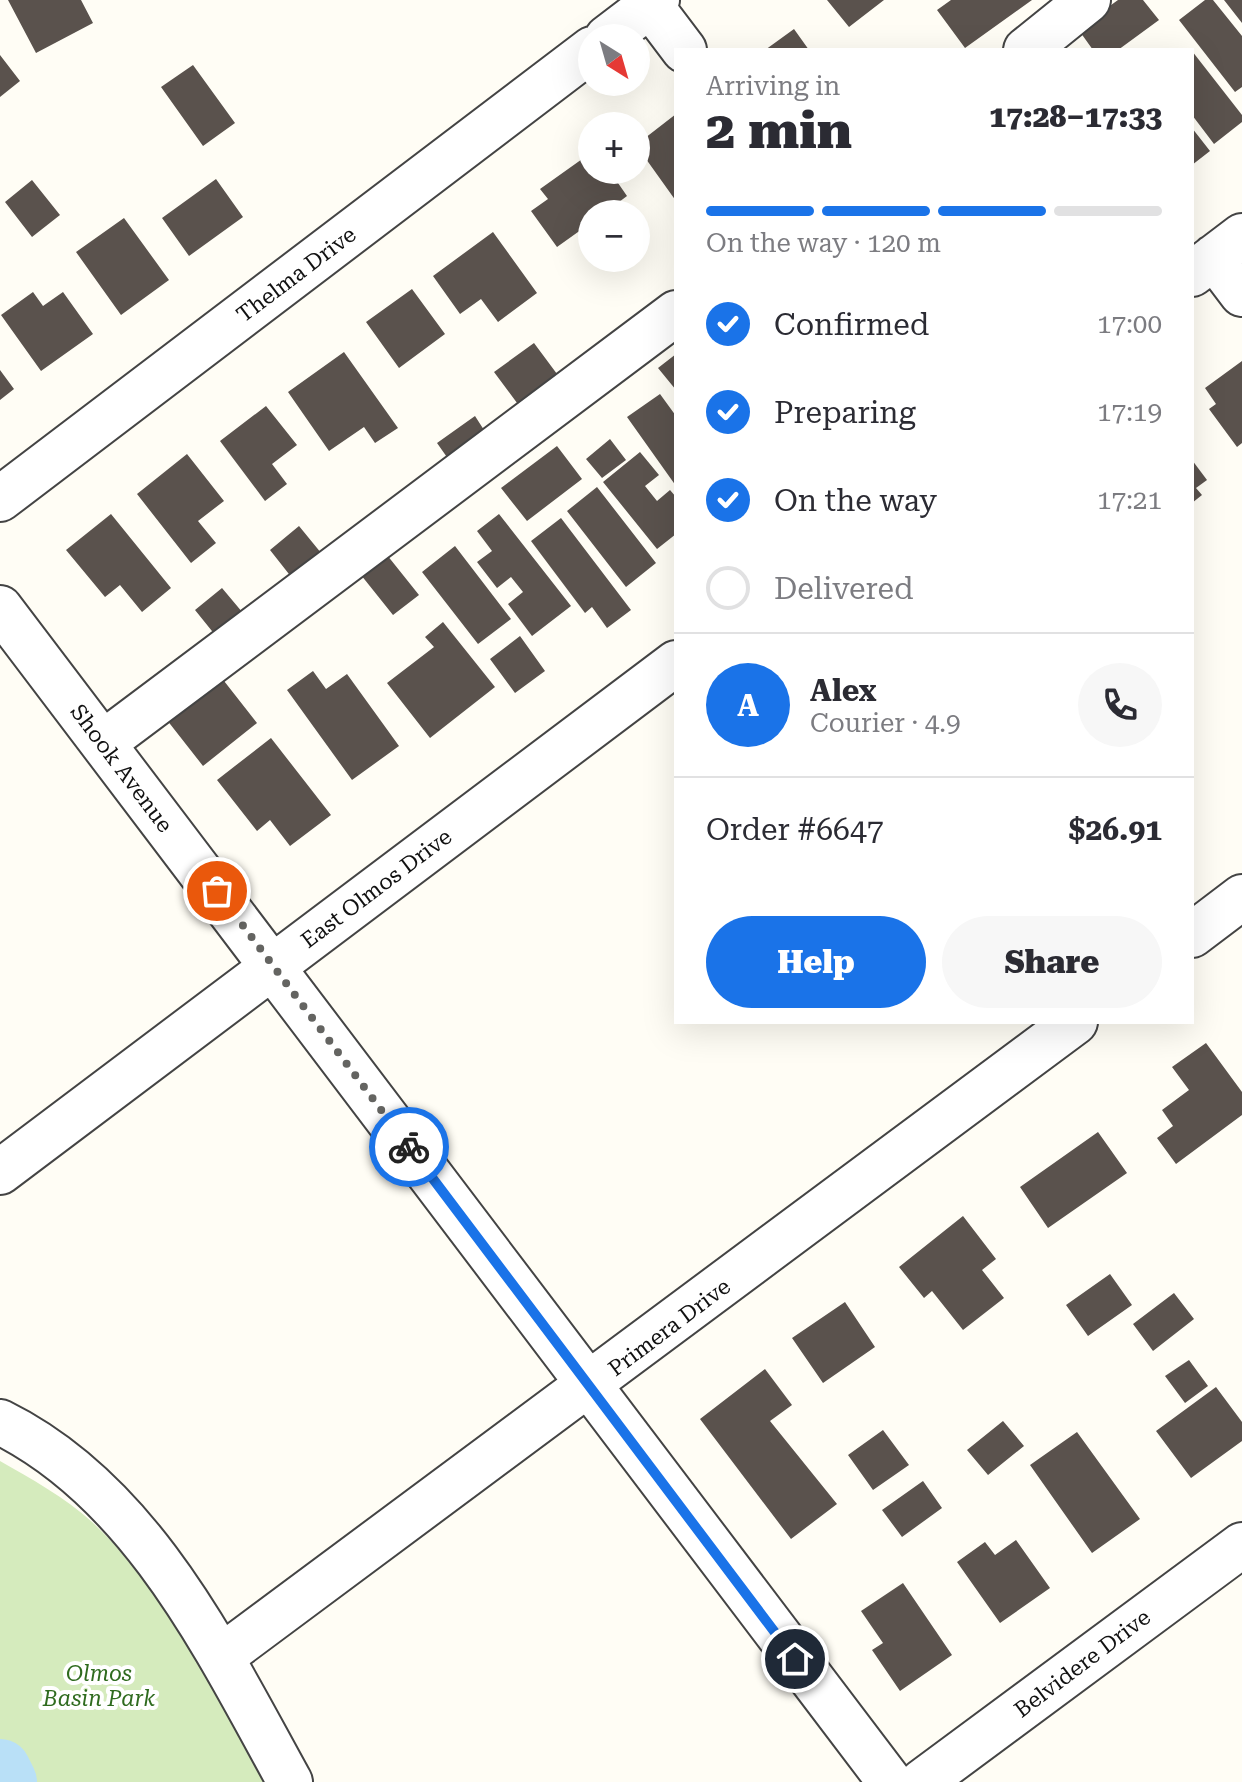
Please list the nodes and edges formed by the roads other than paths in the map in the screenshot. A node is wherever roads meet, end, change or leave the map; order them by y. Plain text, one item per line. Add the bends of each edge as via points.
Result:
1 (1088, 0) edge
2 (654, 3) edge
3 (626, 24) edge
4 (683, 48) edge
5 (1028, 48) edge
6 (578, 60) edge
7 (1216, 256) edge
8 (1242, 294) edge
9 (674, 315) edge
10 (0, 499) edge
11 (0, 608) edge
12 (674, 664) edge
13 (103, 743) junction
14 (1242, 897) edge
15 (1194, 933) edge
16 (273, 965) junction
17 (1072, 1024) edge
18 (0, 1172) edge
19 (588, 1387) junction
20 (0, 1422) edge
21 (1242, 1545) edge
22 (221, 1657) junction
23 (290, 1782) edge
24 (890, 1782) edge
25 (922, 1782) edge

1 - 5 street
2 - 3 street
2 - 4 street
6 - 10 street, Thelma Drive
7 - 8 street
9 - 13 street
11 - 13 street, Shook Avenue
12 - 16 street, East Olmos Drive
13 - 16 street, Shook Avenue
14 - 15 street
16 - 18 street, East Olmos Drive
16 - 19 street, Shook Avenue
17 - 19 street, Primera Drive
19 - 22 street, Primera Drive
19 - 24 street, Shook Avenue
20 - 22 street via 25,1434 78,1475 125,1522
21 - 25 street, Belvidere Drive
22 - 23 street

